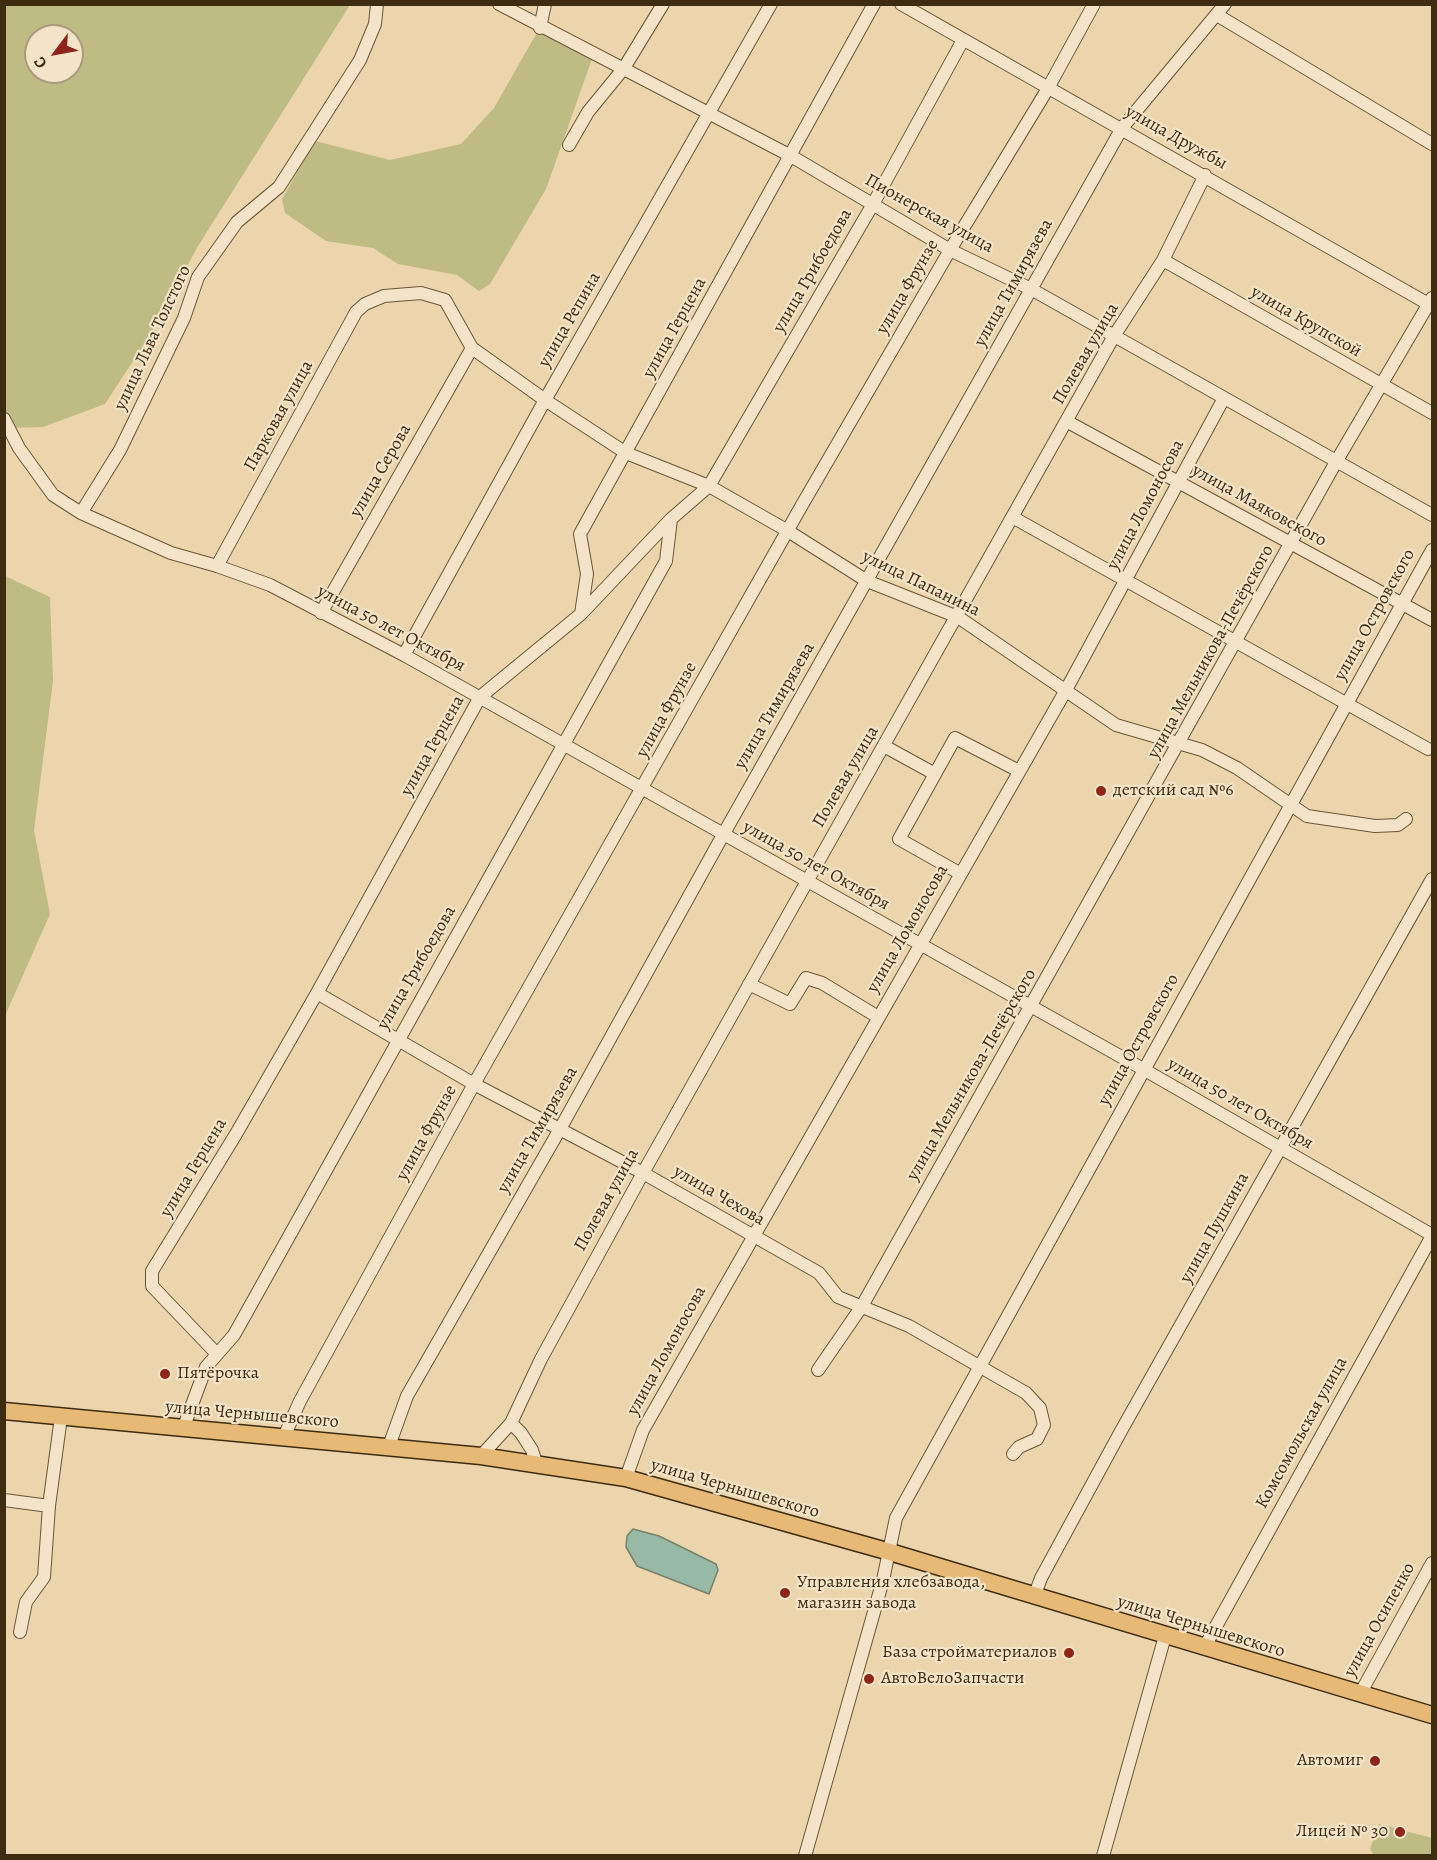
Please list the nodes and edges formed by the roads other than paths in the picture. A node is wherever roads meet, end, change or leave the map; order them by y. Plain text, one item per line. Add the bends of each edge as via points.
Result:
1 (376, 4) edge
2 (500, 4) edge
3 (545, 4) edge
4 (663, 4) edge
5 (771, 4) edge
6 (874, 4) edge
7 (901, 4) edge
8 (1094, 4) edge
9 (1225, 4) edge
10 (1217, 15) junction
11 (540, 28) junction
12 (963, 40) junction
13 (624, 68) junction
14 (1047, 90) junction
15 (710, 114) junction
16 (1122, 128) junction
17 (1432, 144) edge
18 (570, 145) dead end
19 (791, 156) junction
20 (1205, 175) junction
21 (873, 204) junction
22 (951, 250) junction
23 (1163, 260) junction
24 (1031, 289) junction
25 (384, 296) joint
26 (1431, 302) edge
27 (1114, 336) junction
28 (472, 348) junction
29 (1381, 386) junction
30 (1224, 398) junction
31 (544, 400) junction
32 (1432, 413) edge
33 (4, 419) edge
34 (1068, 422) junction
35 (626, 453) junction
36 (1336, 462) junction
37 (1178, 483) junction
38 (709, 486) junction
39 (81, 513) junction
40 (1432, 515) edge
41 (1014, 518) junction
42 (671, 519) junction
43 (788, 531) junction
44 (1291, 544) junction
45 (1432, 550) edge
46 (217, 566) junction
47 (1126, 580) junction
48 (867, 581) junction
49 (1401, 602) junction
50 (321, 613) junction
51 (581, 614) junction
52 (958, 617) junction
53 (1432, 620) edge
54 (1237, 642) junction
55 (404, 655) junction
56 (1066, 690) junction
57 (480, 697) junction
58 (1346, 704) junction
59 (561, 744) junction
60 (1180, 745) junction
61 (884, 746) junction
62 (1428, 749) dead end
63 (1020, 771) junction
64 (935, 774) junction
65 (642, 790) junction
66 (1291, 807) junction
67 (1406, 819) dead end
68 (723, 835) junction
69 (961, 874) junction
70 (1432, 880) edge
71 (807, 882) junction
72 (920, 945) junction
73 (749, 984) junction
74 (317, 993) junction
75 (1032, 1007) junction
76 (878, 1017) junction
77 (398, 1038) junction
78 (1143, 1069) junction
79 (474, 1084) junction
80 (560, 1129) junction
81 (1281, 1148) junction
82 (643, 1173) junction
83 (1432, 1235) edge
84 (753, 1236) junction
85 (862, 1306) junction
86 (216, 1353) junction
87 (979, 1367) junction
88 (818, 1370) dead end
89 (4, 1411) edge
90 (61, 1417) junction
91 (511, 1423) junction
92 (183, 1429) junction
93 (283, 1439) junction
94 (389, 1446) junction
95 (1013, 1454) dead end
96 (481, 1456) junction
97 (536, 1463) junction
98 (626, 1478) junction
99 (4, 1500) edge
100 (49, 1506) junction
101 (890, 1552) junction
102 (1432, 1563) edge
103 (1034, 1597) junction
104 (20, 1632) dead end
105 (1165, 1636) junction
106 (1204, 1648) junction
107 (1359, 1695) junction
108 (1432, 1715) edge
109 (805, 1856) edge
110 (1103, 1856) edge

1 - 39 street, улица Льва Толстого via 375,24 360,60 279,187 237,222 198,277 184,318 120,450
2 - 11 street, Пионерская улица
3 - 11 street
4 - 13 street
5 - 15 street, улица Репина
6 - 19 street, улица Герцена
7 - 12 street, улица Дружбы
8 - 14 street, улица Фрунзе
9 - 10 street, улица Тимирязева
10 - 16 street, улица Тимирязева
10 - 17 street
11 - 13 street, Пионерская улица
12 - 14 street, улица Дружбы
12 - 21 street, улица Грибоедова
13 - 15 street, Пионерская улица
13 - 18 street via 588,112
14 - 16 street, улица Дружбы
14 - 22 street, улица Фрунзе
15 - 19 street, Пионерская улица
15 - 31 street, улица Репина
16 - 20 street, улица Дружбы
16 - 24 street, улица Тимирязева
19 - 21 street, Пионерская улица
19 - 35 street, улица Герцена
20 - 23 street, Полевая улица
20 - 26 street, улица Дружбы
21 - 22 street, Пионерская улица
21 - 38 street, улица Грибоедова
22 - 24 street, Пионерская улица
22 - 43 street, улица Фрунзе
23 - 27 street, Полевая улица
23 - 29 street, улица Крупской
24 - 27 street, Пионерская улица
24 - 48 street, улица Тимирязева
25 - 28 street, улица Папанина via 421,293 445,300
25 - 46 street, Парковая улица via 356,312
26 - 29 street, улица Мельникова-Печёрского
27 - 30 street, Пионерская улица
27 - 34 street, Полевая улица
28 - 31 street, улица Папанина
28 - 50 street, улица Серова
29 - 32 street, улица Крупской
29 - 36 street, улица Мельникова-Печёрского
30 - 36 street, Пионерская улица
30 - 37 street, улица Ломоносова
31 - 35 street, улица Папанина
31 - 55 street, улица Репина
33 - 39 street, улица 50 лет Октября via 19,448 53,495
34 - 37 street, улица Маяковского
34 - 41 street, Полевая улица
35 - 38 street, улица Папанина
35 - 51 street, улица Герцена via 580,534 587,574
36 - 40 street, Пионерская улица
36 - 44 street, улица Мельникова-Печёрского
37 - 44 street, улица Маяковского
37 - 47 street, улица Ломоносова
38 - 42 street, улица Грибоедова
38 - 43 street, улица Папанина
39 - 46 street, улица 50 лет Октября via 171,553
41 - 47 street
41 - 52 street, Полевая улица
42 - 51 street, улица Грибоедова
42 - 59 street, улица Грибоедова via 666,561
43 - 48 street, улица Папанина
43 - 65 street, улица Фрунзе
44 - 49 street, улица Маяковского
44 - 54 street, улица Мельникова-Печёрского
45 - 49 street, улица Островского
46 - 50 street, улица 50 лет Октября via 270,585
47 - 54 street
47 - 56 street, улица Ломоносова
48 - 52 street, улица Папанина
48 - 68 street, улица Тимирязева
49 - 53 street, улица Маяковского
49 - 58 street, улица Островского
50 - 55 street, улица 50 лет Октября
51 - 57 street, улица Герцена
52 - 56 street, улица Папанина
52 - 61 street, Полевая улица
54 - 58 street
54 - 60 street, улица Мельникова-Печёрского
55 - 57 street, улица 50 лет Октября
56 - 60 street, улица Папанина via 1116,725
56 - 63 street, улица Ломоносова
57 - 59 street, улица 50 лет Октября
57 - 74 street, улица Герцена
58 - 62 street
58 - 66 street, улица Островского
59 - 65 street, улица 50 лет Октября
59 - 77 street, улица Грибоедова
60 - 66 street, улица Папанина via 1202,750 1237,768
60 - 75 street, улица Мельникова-Печёрского
61 - 64 street
61 - 71 street, Полевая улица
63 - 64 street via 955,738
63 - 69 street, улица Ломоносова
64 - 69 street via 899,839
65 - 68 street, улица 50 лет Октября
65 - 79 street, улица Фрунзе
66 - 67 street, улица Папанина via 1307,816 1375,826 1398,825
66 - 78 street, улица Островского
68 - 71 street, улица 50 лет Октября
68 - 80 street, улица Тимирязева
69 - 72 street, улица Ломоносова
70 - 81 street, улица Пушкина
71 - 72 street, улица 50 лет Октября
71 - 73 street, Полевая улица
72 - 75 street, улица 50 лет Октября
72 - 76 street, улица Ломоносова
73 - 76 street via 790,1004 806,978 822,983
73 - 82 street, Полевая улица
74 - 77 street, улица Чехова
74 - 86 street, улица Герцена via 152,1271 152,1286
75 - 78 street, улица 50 лет Октября
75 - 85 street, улица Мельникова-Печёрского
76 - 84 street, улица Ломоносова
77 - 79 street, улица Чехова
77 - 86 street, улица Грибоедова via 234,1335
78 - 81 street, улица 50 лет Октября
78 - 87 street, улица Островского
79 - 80 street, улица Чехова
79 - 93 street, улица Фрунзе via 300,1401
80 - 82 street, улица Чехова
80 - 94 street, улица Тимирязева via 407,1396
81 - 83 street, улица 50 лет Октября
81 - 103 street, улица Пушкина via 1120,1431
82 - 84 street, улица Чехова
82 - 91 street, Полевая улица via 541,1359
83 - 106 street, Комсомольская улица
84 - 85 street, улица Чехова via 819,1273 838,1297
84 - 98 street, улица Ломоносова via 643,1430
85 - 87 street, улица Чехова via 909,1326
85 - 88 street, улица Мельникова-Печёрского
86 - 92 street, улица Грибоедова via 206,1367
87 - 95 street, улица Чехова via 1026,1393 1040,1408 1044,1425 1037,1439
87 - 101 street, улица Островского via 896,1518
89 - 90 main road, улица Чернышевского
90 - 92 main road, улица Чернышевского
90 - 100 street
91 - 96 street, Полевая улица
91 - 97 street via 527,1441
92 - 93 main road, улица Чернышевского
93 - 94 main road, улица Чернышевского
94 - 96 main road, улица Чернышевского
96 - 97 main road, улица Чернышевского
97 - 98 main road, улица Чернышевского
98 - 101 main road, улица Чернышевского
99 - 100 street
100 - 104 street via 44,1577 26,1602
101 - 103 main road, улица Чернышевского
101 - 109 street, улица Островского
102 - 107 street, улица Осипенко
103 - 105 main road, улица Чернышевского
105 - 106 main road, улица Чернышевского
105 - 110 street
106 - 107 main road, улица Чернышевского
107 - 108 main road, улица Чернышевского

